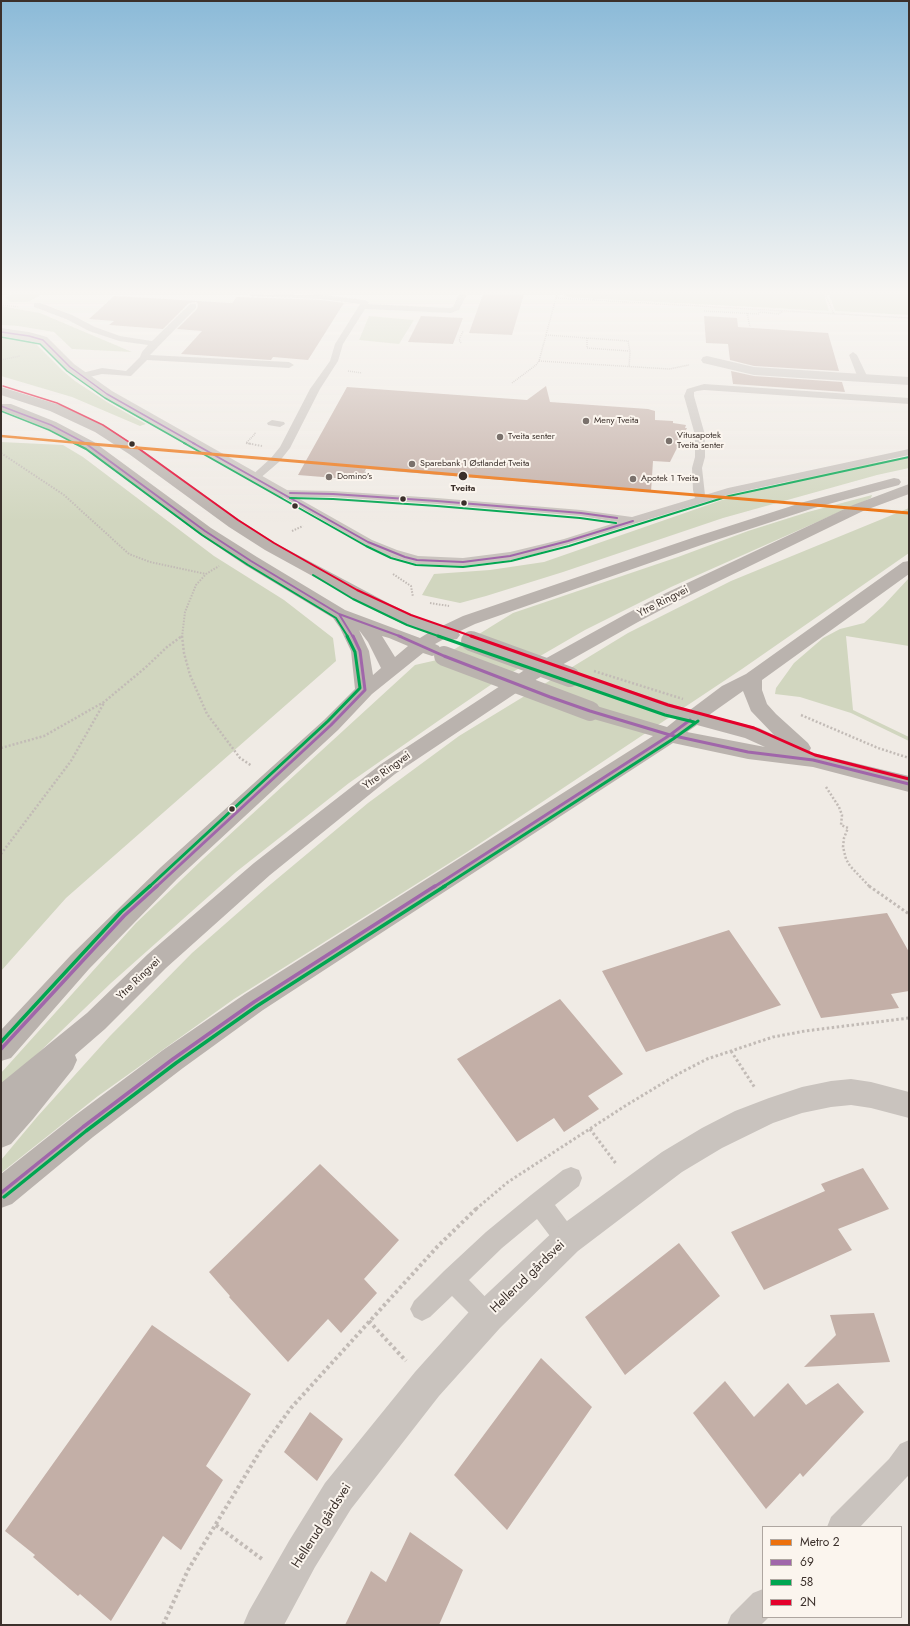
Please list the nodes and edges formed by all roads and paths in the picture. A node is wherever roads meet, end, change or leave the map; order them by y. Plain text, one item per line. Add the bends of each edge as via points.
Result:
1 (75, 370) edge
2 (132, 370) edge
3 (328, 370) edge
4 (529, 370) edge
5 (749, 370) edge
6 (860, 370) edge
7 (81, 376) junction
8 (863, 378) junction
9 (909, 381) edge
10 (512, 383) dead end
11 (1, 391) edge
12 (909, 402) edge
13 (1, 406) edge
14 (254, 428) dead end
15 (248, 445) dead end
16 (909, 452) edge
17 (1, 453) edge
18 (254, 478) junction
19 (909, 478) edge
20 (909, 490) edge
21 (282, 493) junction
22 (701, 499) junction
23 (909, 502) edge
24 (633, 521) junction
25 (224, 563) dead end
26 (909, 566) edge
27 (206, 574) junction
28 (717, 575) junction
29 (339, 614) junction
30 (362, 622) junction
31 (442, 632) junction
32 (182, 636) junction
33 (420, 645) junction
34 (391, 669) junction
35 (753, 678) junction
36 (365, 690) junction
37 (104, 702) junction
38 (795, 714) dead end
39 (695, 717) junction
40 (670, 735) junction
41 (1, 749) edge
42 (909, 758) edge
43 (813, 760) junction
44 (257, 769) dead end
45 (823, 782) dead end
46 (909, 784) edge
47 (1, 854) edge
48 (909, 914) edge
49 (96, 1021) junction
50 (1, 1049) edge
51 (731, 1051) dead end
52 (1, 1100) edge
53 (909, 1105) edge
54 (770, 1111) junction
55 (590, 1129) dead end
56 (1, 1134) edge
57 (571, 1178) dead end
58 (634, 1189) junction
59 (1, 1193) edge
60 (538, 1203) junction
61 (567, 1240) junction
62 (452, 1279) junction
63 (422, 1309) dead end
64 (488, 1316) junction
65 (369, 1321) dead end
66 (427, 1384) junction
67 (909, 1453) edge
68 (216, 1525) dead end
69 (842, 1526) edge
70 (288, 1579) junction
71 (762, 1604) edge
72 (263, 1625) edge
73 (741, 1625) edge

1 - 7 street
2 - 7 lane via 128,374 102,371
3 - 18 lane via 285,448
4 - 10 path
5 - 8 street
6 - 8 lane
7 - 18 street via 106,394
8 - 9 street
11 - 31 main road via 55,408 100,429 270,547 378,605
12 - 22 lane via 694,388 689,396 700,435 700,457 696,468
13 - 29 main road via 51,425 90,445 223,543
14 - 15 path via 255,434 246,443
16 - 22 lane
17 - 27 path via 64,495 129,554 150,562
18 - 21 street
19 - 31 main road via 809,505 701,540 469,620
20 - 28 main road, Ytre Ringvei via 858,508
21 - 24 lane via 444,502 581,513
21 - 24 lane via 380,548 405,557 440,562 510,556
22 - 24 lane
23 - 28 main road, Ytre Ringvei
25 - 27 path
26 - 35 main road
27 - 32 path via 196,585 190,598 185,612
28 - 49 main road, Ytre Ringvei via 632,618 530,675 388,769 221,904 157,961
29 - 30 main road
29 - 36 main road via 360,651
30 - 33 main road
30 - 34 main road via 380,646
31 - 33 main road
31 - 39 main road, bridge via 592,685
32 - 37 path
32 - 44 path via 190,675 208,714 240,758
33 - 34 main road
33 - 40 main road, bridge via 550,698
34 - 36 main road
35 - 39 main road via 729,690
35 - 43 main road via 752,690 758,706
36 - 50 main road via 331,725 124,916
37 - 41 path via 44,736
37 - 47 path via 72,761
38 - 42 path via 812,718 878,748
39 - 40 main road
39 - 43 main road via 752,733
40 - 43 main road via 748,752
40 - 59 main road via 254,1002 173,1059
43 - 46 main road
45 - 48 path via 839,807 842,815 841,825 848,828 843,847 850,866 868,885
49 - 52 main road, Ytre Ringvei
49 - 56 main road, Ytre Ringvei
51 - 54 path
53 - 54 street, Hellerud gårdsvei via 851,1092 802,1100
54 - 58 street, Hellerud gårdsvei via 712,1138
55 - 58 path
57 - 60 lane
58 - 61 street, Hellerud gårdsvei
60 - 61 lane
60 - 62 lane
61 - 64 street, Hellerud gårdsvei
62 - 63 lane
62 - 64 lane
64 - 66 street, Hellerud gårdsvei
65 - 66 path
66 - 70 street, Hellerud gårdsvei via 338,1496
67 - 69 lane via 898,1468
68 - 70 path
70 - 72 street, Hellerud gårdsvei
71 - 73 lane

